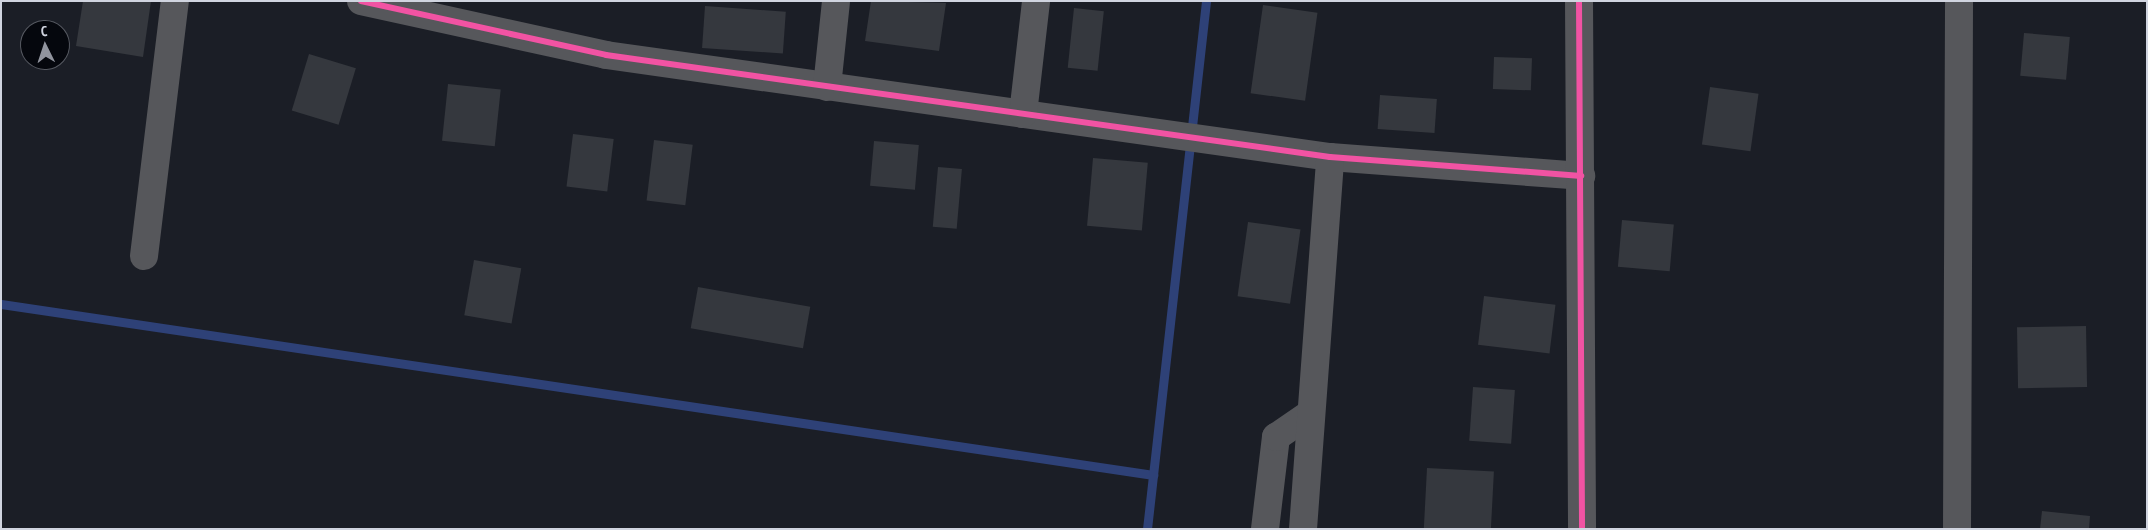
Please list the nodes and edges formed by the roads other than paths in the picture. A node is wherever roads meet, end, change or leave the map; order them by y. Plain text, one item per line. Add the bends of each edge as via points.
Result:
1 (174, 1) edge
2 (360, 1) edge
3 (836, 1) edge
4 (1036, 1) edge
5 (1579, 1) edge
6 (1959, 1) edge
7 (420, 8) edge
8 (827, 87) junction
9 (1023, 114) junction
10 (1330, 157) junction
11 (1581, 176) junction
12 (144, 256) dead end
13 (1311, 413) junction
14 (1265, 529) edge
15 (1303, 529) edge
16 (1582, 529) edge
17 (1957, 529) edge

1 - 12 street
2 - 7 street
3 - 8 street
4 - 9 street
5 - 11 street
6 - 17 street
7 - 8 street via 606,55
8 - 9 street
9 - 10 street
10 - 11 street
10 - 13 street
11 - 16 street
13 - 14 street via 1276,437
13 - 15 street

